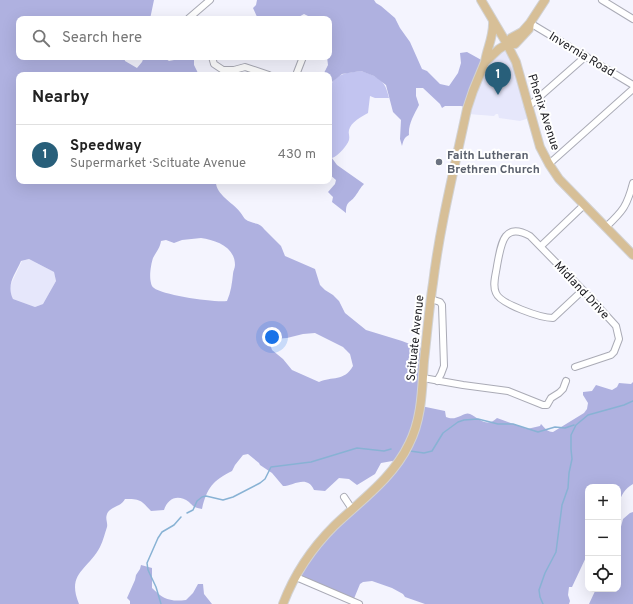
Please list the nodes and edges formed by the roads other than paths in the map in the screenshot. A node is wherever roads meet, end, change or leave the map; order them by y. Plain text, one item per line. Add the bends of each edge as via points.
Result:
1 (210, 0) edge
2 (481, 0) edge
3 (545, 0) edge
4 (602, 0) edge
5 (191, 16) edge
6 (633, 19) edge
7 (493, 20) junction
8 (530, 23) junction
9 (507, 44) junction
10 (586, 56) junction
11 (213, 60) edge
12 (302, 60) edge
13 (485, 62) junction
14 (260, 72) edge
15 (297, 72) edge
16 (633, 85) edge
17 (633, 89) edge
18 (528, 107) junction
19 (549, 164) junction
20 (633, 183) edge
21 (584, 204) junction
22 (606, 227) junction
23 (541, 246) junction
24 (633, 255) edge
25 (583, 290) junction
26 (431, 299) junction
27 (575, 367) dead end
28 (423, 378) junction
29 (437, 381) junction
30 (566, 381) dead end
31 (344, 497) dead end
32 (352, 509) junction
33 (296, 577) junction
34 (283, 604) edge
35 (359, 604) edge

1 - 5 street
2 - 7 main road, Phenix Avenue
3 - 8 main road, Scituate Avenue
4 - 6 street
7 - 9 main road, Phenix Avenue
7 - 13 main road via 493,35
8 - 9 main road, Scituate Avenue
8 - 10 street, Invernia Road
9 - 13 main road, Scituate Avenue
9 - 18 main road, Phenix Avenue via 516,62
10 - 16 street, Invernia Road
10 - 18 street
11 - 14 street via 214,64 223,70 245,67
12 - 15 street
13 - 26 main road, Scituate Avenue via 467,108 438,250
17 - 19 street
18 - 19 main road, Phenix Avenue via 540,147
19 - 21 main road, Phenix Avenue via 559,179
20 - 22 street via 627,205
21 - 22 main road, Phenix Avenue
21 - 23 street
22 - 24 main road, Phenix Avenue
23 - 25 street, Midland Drive
23 - 25 street, Midland Drive via 526,233 514,232 505,236 494,282 496,295 506,303 544,318 553,318
25 - 27 street, Midland Drive via 616,326 619,339 611,355
26 - 28 main road, Scituate Avenue
26 - 29 street via 442,305 444,366
28 - 29 street
28 - 32 main road, Scituate Avenue via 418,418 408,446 388,475
29 - 30 street via 508,391 543,405 547,405 551,398 559,393
31 - 32 street
32 - 33 main road, Scituate Avenue via 318,545
33 - 34 main road, Scituate Avenue
33 - 35 street

